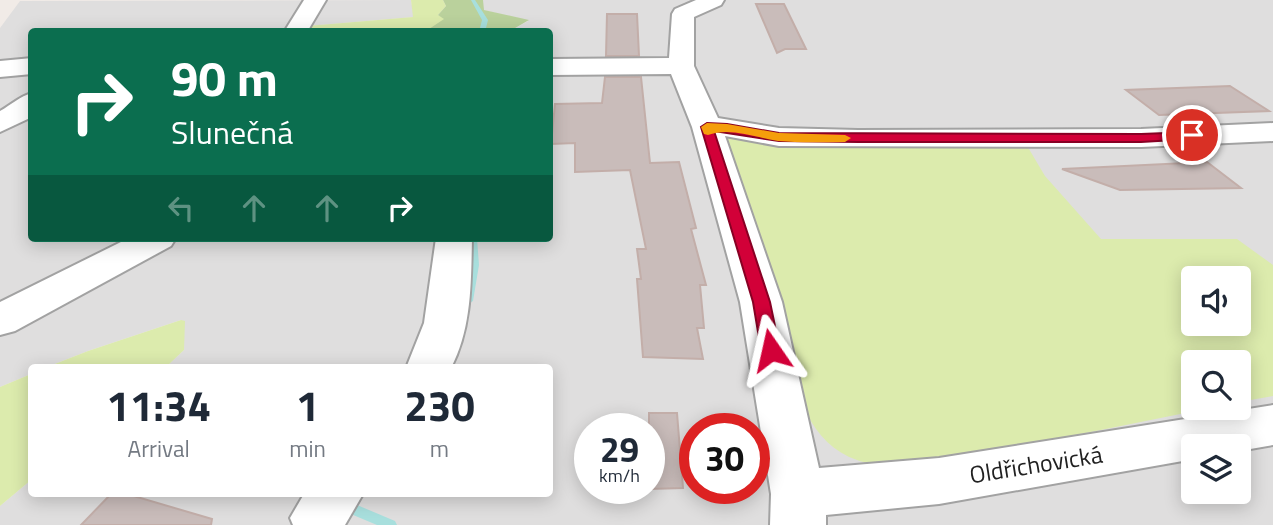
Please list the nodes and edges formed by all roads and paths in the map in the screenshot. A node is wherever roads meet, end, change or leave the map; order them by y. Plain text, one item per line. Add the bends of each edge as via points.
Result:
1 (315, 0) edge
2 (713, 0) edge
3 (298, 28) edge
4 (28, 66) edge
5 (553, 66) edge
6 (681, 66) junction
7 (0, 69) edge
8 (28, 106) edge
9 (0, 123) edge
10 (707, 127) junction
11 (1273, 132) edge
12 (150, 242) edge
13 (454, 242) edge
14 (0, 320) edge
15 (431, 364) edge
16 (1273, 425) edge
17 (798, 510) edge

1 - 3 street
2 - 6 street, Oldřichovická via 683,14
4 - 7 street
5 - 6 street
6 - 10 street, Oldřichovická
8 - 9 street
10 - 11 street via 779,137 858,139 1141,138
10 - 17 street, Oldřichovická via 761,302
12 - 14 street
13 - 15 street via 452,282
16 - 17 street, Oldřichovická via 939,481

